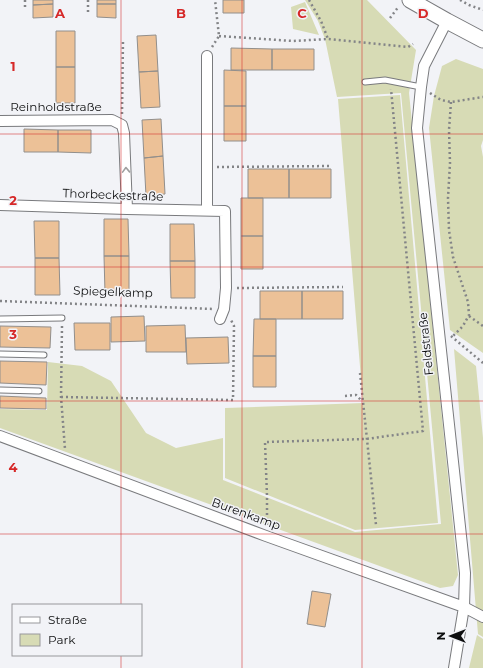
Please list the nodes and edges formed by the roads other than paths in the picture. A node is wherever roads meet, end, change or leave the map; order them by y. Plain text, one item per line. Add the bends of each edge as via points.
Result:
1 (410, 0) edge
2 (447, 21) junction
3 (483, 40) edge
4 (207, 56) road end
5 (365, 82) dead end
6 (420, 88) junction
7 (0, 121) edge
8 (0, 205) edge
9 (127, 209) junction
10 (207, 210) junction
11 (62, 318) road end
12 (0, 319) edge
13 (220, 319) dead end
14 (0, 354) edge
15 (44, 355) dead end
16 (0, 390) edge
17 (39, 391) dead end
18 (0, 436) edge
19 (464, 607) junction
20 (483, 617) edge
21 (454, 668) edge

1 - 2 street
2 - 3 street
2 - 6 street, Feldstraße via 424,66
4 - 10 street
5 - 6 lane via 390,81
6 - 19 street, Feldstraße via 417,128 465,573
9 -> 7 street, Reinholdstraße via 122,125 112,120
8 - 9 street, Thorbeckestraße
9 - 10 street, Thorbeckestraße
10 - 13 street, Thorbeckestraße via 225,211 226,288 224,309
11 - 12 lane
14 - 15 lane
16 - 17 lane
18 - 19 street, Burenkamp
19 - 20 street, Burenkamp
19 - 21 street, Feldstraße

